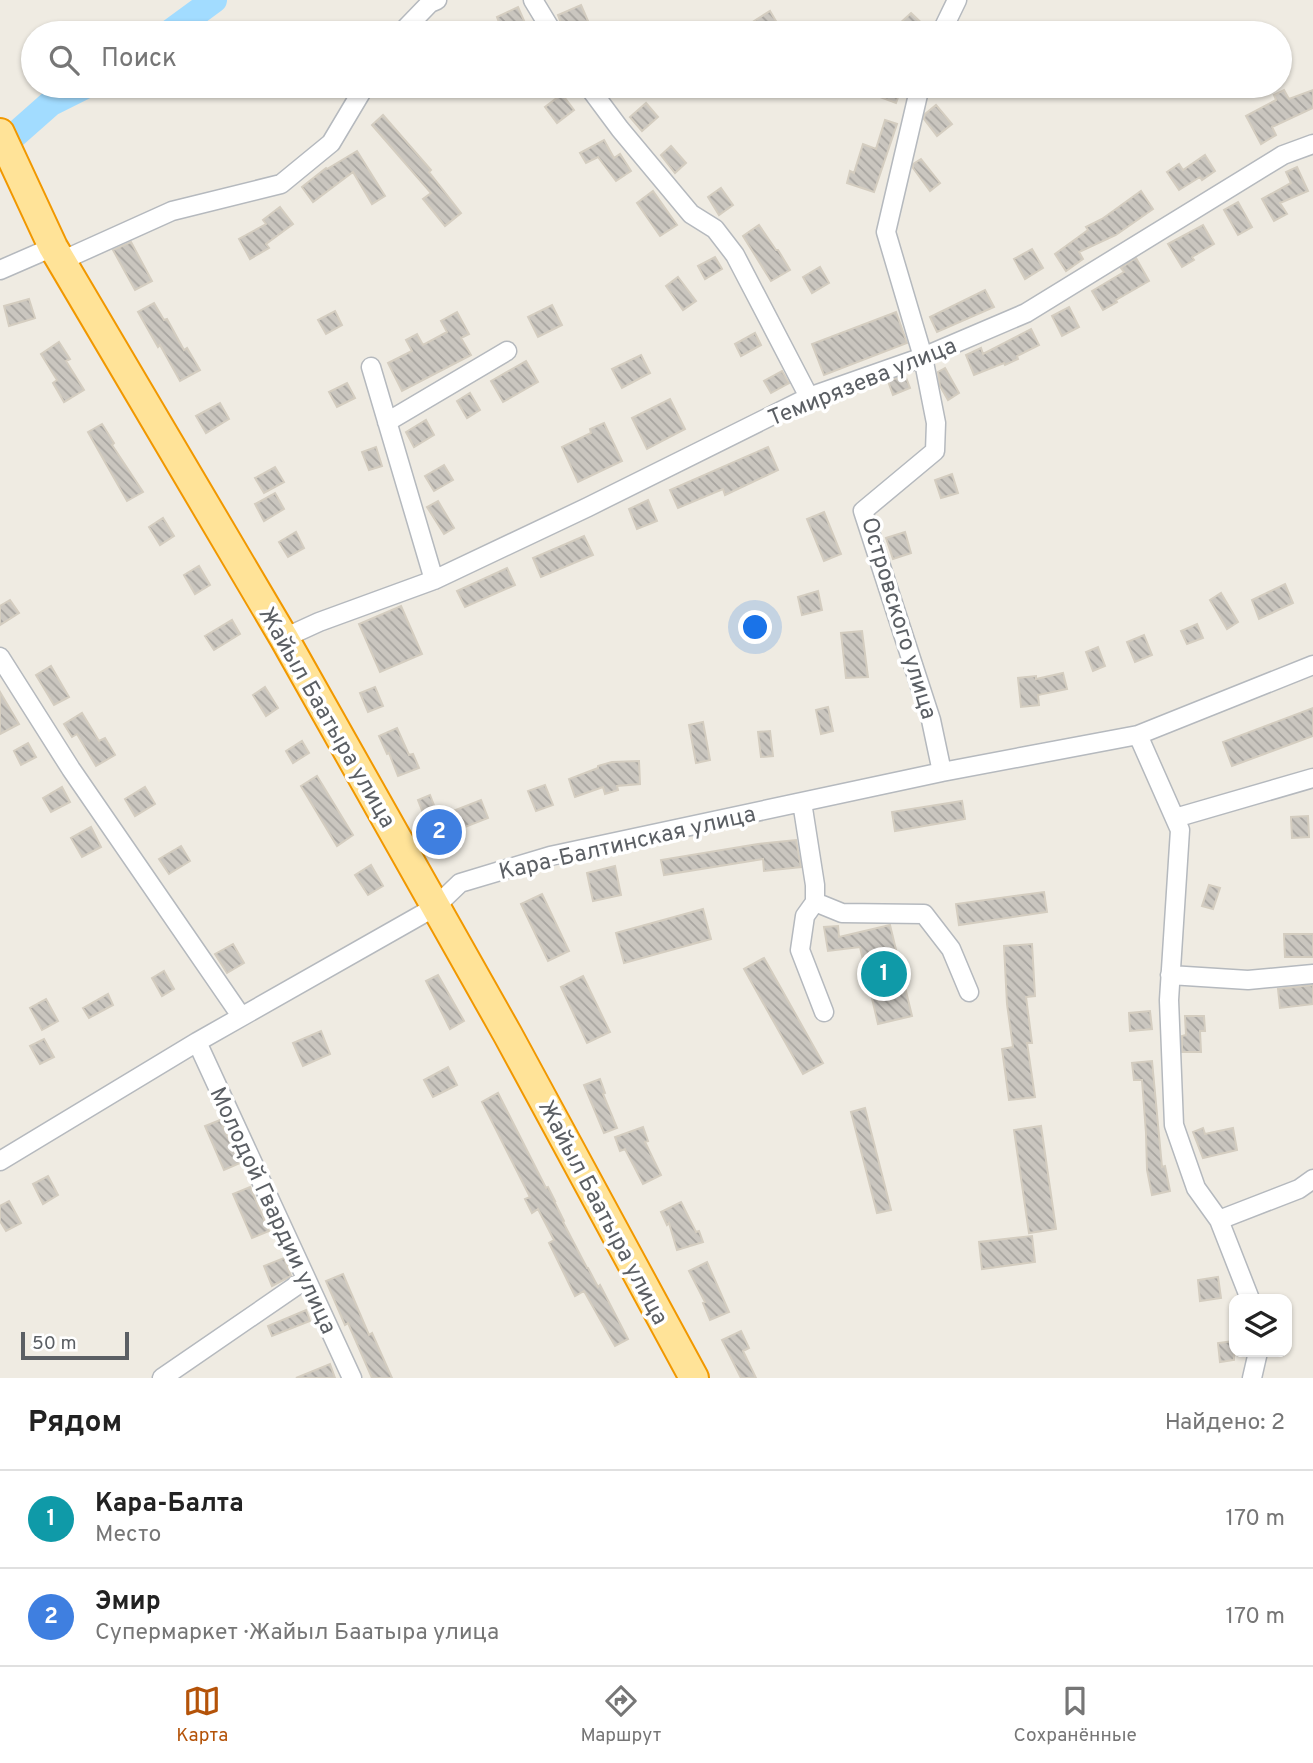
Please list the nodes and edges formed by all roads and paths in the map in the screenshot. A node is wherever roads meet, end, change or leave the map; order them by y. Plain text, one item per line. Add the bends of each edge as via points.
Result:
1 (437, 0) edge
2 (533, 0) edge
3 (957, 0) edge
4 (413, 21) edge
5 (546, 21) edge
6 (947, 21) edge
7 (358, 98) edge
8 (597, 98) edge
9 (917, 98) edge
10 (0, 133) edge
11 (1313, 144) edge
12 (6, 174) edge
13 (57, 254) junction
14 (0, 270) edge
15 (507, 351) dead end
16 (923, 357) junction
17 (370, 367) dead end
18 (809, 397) junction
19 (387, 422) junction
20 (434, 580) junction
21 (285, 638) junction
22 (0, 657) edge
23 (1313, 665) edge
24 (1138, 735) junction
25 (942, 772) junction
26 (1313, 778) edge
27 (802, 802) junction
28 (1175, 818) junction
29 (815, 902) junction
30 (435, 907) junction
31 (1313, 974) edge
32 (1170, 975) junction
33 (969, 992) dead end
34 (824, 1012) dead end
35 (241, 1016) junction
36 (197, 1042) junction
37 (0, 1161) edge
38 (1313, 1180) edge
39 (1219, 1220) junction
40 (306, 1279) junction
41 (1248, 1294) edge
42 (1257, 1357) edge
43 (162, 1378) edge
44 (352, 1378) edge
45 (694, 1378) edge
46 (1252, 1378) edge

1 - 4 street
2 - 5 street
3 - 6 street
7 - 13 street via 331,143 281,184 172,211 89,250
8 - 18 street via 691,214 715,229 736,255
9 - 16 street, Островского улица via 886,232
10 - 12 highway, Жайыл Баатыра улица
11 - 16 street, Темирязева улица via 1283,155 1026,313
12 - 13 highway, Жайыл Баатыра улица
13 - 14 street
13 - 21 highway, Жайыл Баатыра улица
15 - 19 street
16 - 18 street, Темирязева улица
16 - 25 street, Островского улица via 936,423 935,451 863,511 931,720
17 - 19 street
18 - 20 street, Темирязева улица
19 - 20 street
20 - 21 street, Темирязева улица
21 - 30 highway, Жайыл Баатыра улица
22 - 35 street
23 - 24 street, Кара-Балтинская улица
24 - 25 street, Кара-Балтинская улица
24 - 28 street
25 - 27 street, Кара-Балтинская улица
26 - 28 street
27 - 29 street
27 - 30 street, Кара-Балтинская улица via 550,856 460,883
28 - 32 street via 1180,830
29 - 33 street via 842,913 924,914 951,949
29 - 34 street via 806,916 800,950
30 - 35 street, Кара-Балтинская улица
30 - 45 highway, Жайыл Баатыра улица
31 - 32 street via 1248,981
32 - 39 street via 1174,1125 1196,1188
35 - 36 street, Кара-Балтинская улица
36 - 37 street, Кара-Балтинская улица
36 - 40 street, Молодой Гвардии улица
38 - 39 street
39 - 41 street
40 - 43 street
40 - 44 street, Молодой Гвардии улица
42 - 46 street

